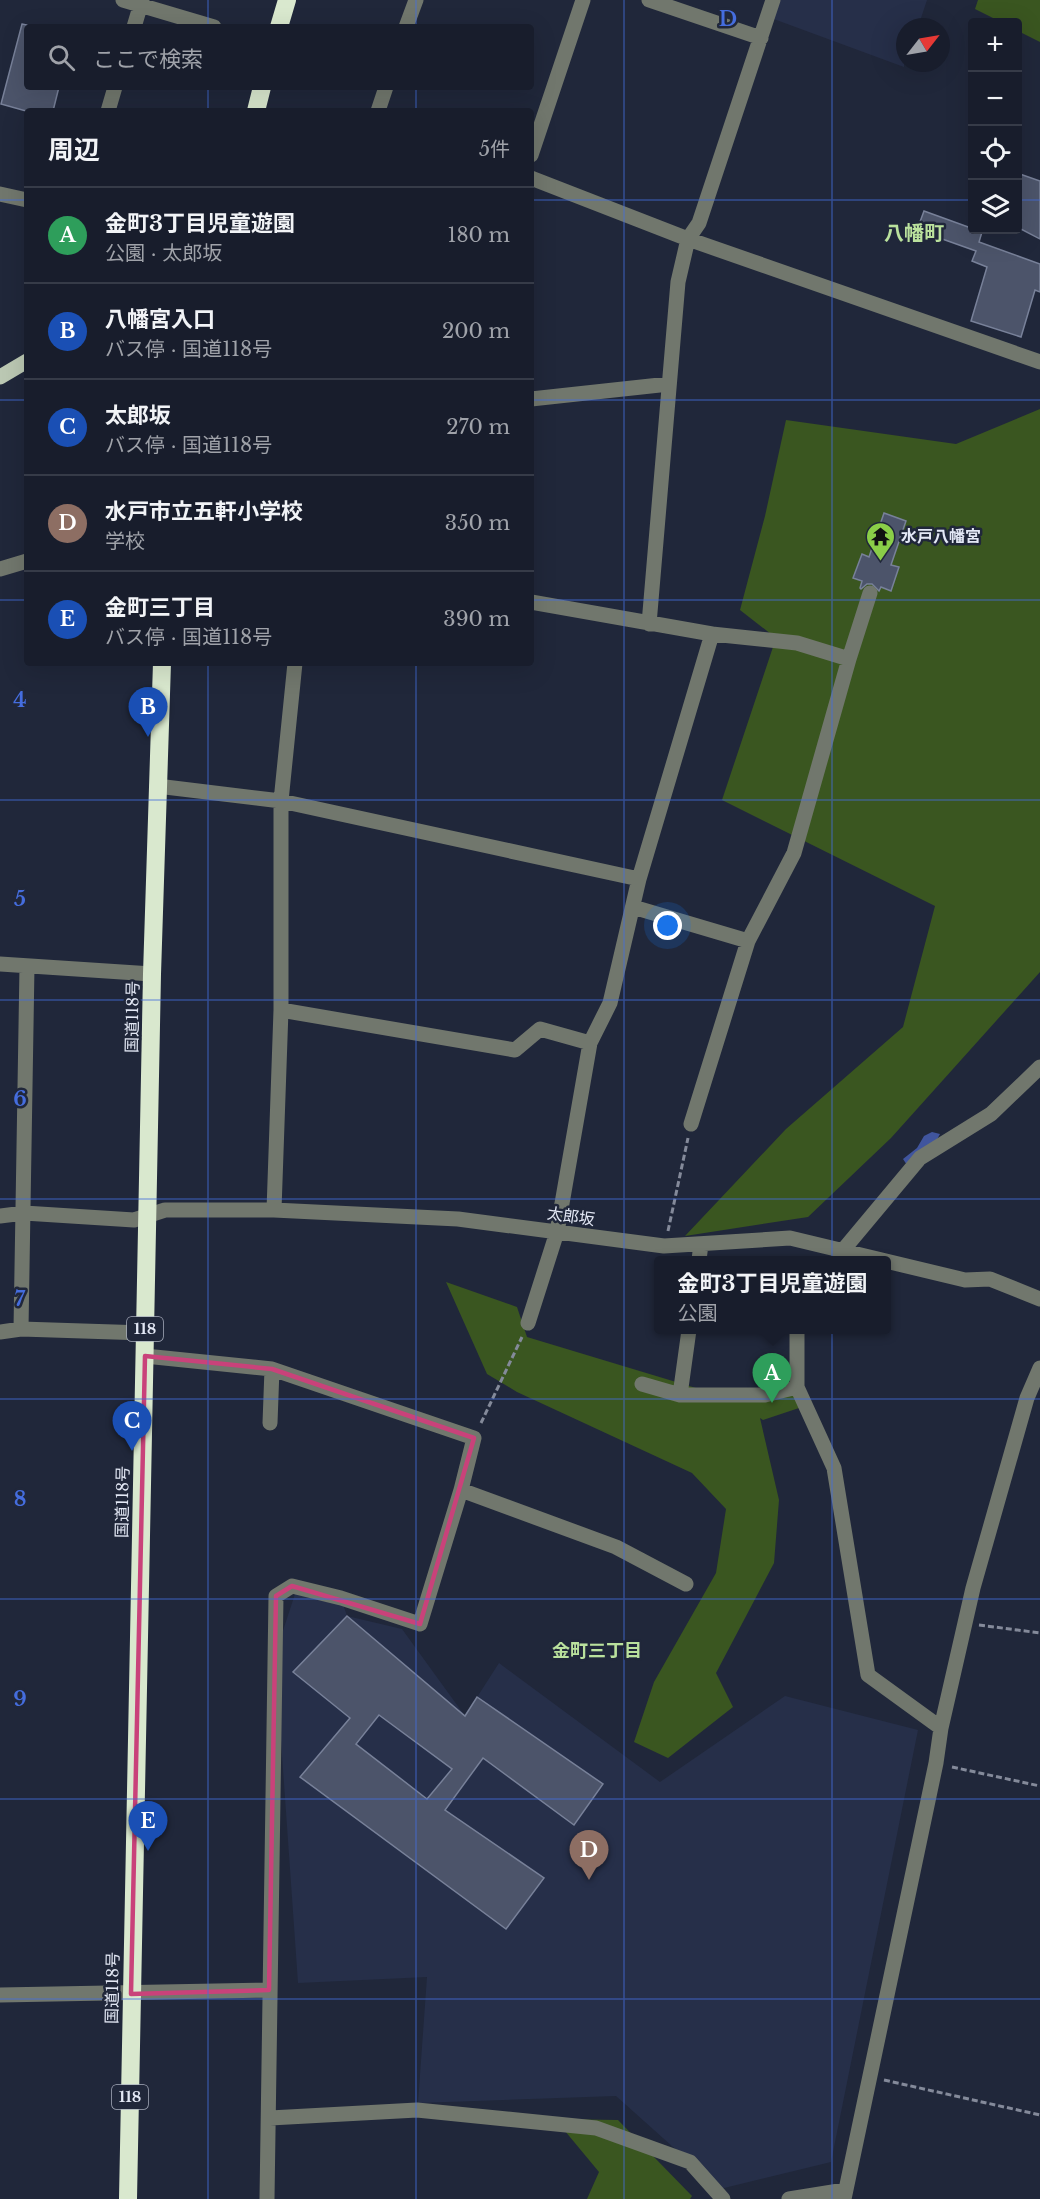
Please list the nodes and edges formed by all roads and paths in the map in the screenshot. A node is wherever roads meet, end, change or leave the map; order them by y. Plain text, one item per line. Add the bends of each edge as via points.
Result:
1 (123, 0) edge
2 (287, 0) edge
3 (416, 0) edge
4 (583, 0) edge
5 (649, 0) edge
6 (773, 0) edge
7 (142, 3) edge
8 (135, 24) edge
9 (205, 24) edge
10 (280, 24) edge
11 (407, 24) edge
12 (761, 38) junction
13 (115, 90) edge
14 (261, 90) edge
15 (385, 90) edge
16 (109, 108) edge
17 (257, 108) edge
18 (379, 108) edge
19 (534, 145) edge
20 (534, 179) edge
21 (0, 194) edge
22 (24, 199) edge
23 (688, 239) junction
24 (1040, 362) edge
25 (24, 363) edge
26 (0, 377) edge
27 (669, 384) junction
28 (534, 399) edge
29 (24, 562) edge
30 (0, 569) edge
31 (870, 593) dead end
32 (534, 603) edge
33 (649, 624) junction
34 (712, 634) junction
35 (849, 659) junction
36 (162, 666) edge
37 (295, 666) edge
38 (157, 786) junction
39 (281, 801) junction
40 (639, 879) junction
41 (633, 907) junction
42 (748, 941) junction
43 (0, 964) edge
44 (27, 966) junction
45 (152, 974) junction
46 (281, 1010) junction
47 (590, 1043) junction
48 (1040, 1067) edge
49 (691, 1124) joint
50 (274, 1210) junction
51 (24, 1214) junction
52 (148, 1215) junction
53 (0, 1216) edge
54 (557, 1232) junction
55 (701, 1244) junction
56 (664, 1246) junction
57 (841, 1255) edge
58 (700, 1256) edge
59 (891, 1265) edge
60 (1040, 1299) edge
61 (528, 1323) joint
62 (21, 1329) junction
63 (0, 1332) edge
64 (145, 1334) junction
65 (688, 1334) edge
66 (797, 1334) edge
67 (145, 1356) junction
68 (1040, 1368) edge
69 (272, 1369) junction
70 (642, 1383) dead end
71 (797, 1387) junction
72 (680, 1395) junction
73 (270, 1423) dead end
74 (474, 1438) junction
75 (461, 1491) junction
76 (686, 1584) dead end
77 (966, 1624) junction
78 (1040, 1633) edge
79 (940, 1728) junction
80 (936, 1763) junction
81 (1040, 1786) edge
82 (269, 1990) junction
83 (132, 1994) junction
84 (0, 1995) edge
85 (869, 2077) junction
86 (1040, 2115) edge
87 (270, 2118) junction
88 (845, 2195) edge
89 (128, 2199) edge
90 (267, 2199) edge
91 (723, 2199) edge
92 (789, 2199) edge

1 - 7 street
2 - 10 highway
3 - 11 street
4 - 19 street
5 - 12 street
6 - 12 street
7 - 8 street
7 - 9 street
12 - 23 street via 699,223
13 - 16 street
14 - 17 highway
15 - 18 street
20 - 23 street
21 - 22 street
23 - 24 street
23 - 27 street via 678,282
25 - 26 main road
27 - 28 street
27 - 33 street
29 - 30 street
31 - 35 street
32 - 33 street
33 - 34 street
34 - 35 street via 797,643
34 - 40 street
35 - 42 street via 794,853
36 - 38 highway, 国道118号 / 118
37 - 39 street
38 - 39 street
38 - 45 highway, 国道118号 / 118
39 - 40 street
39 - 46 street
40 - 41 street
41 - 42 street
41 - 47 street via 610,1003
42 - 49 street
43 - 44 street
44 - 45 street
44 - 51 street
45 - 52 highway, 国道118号 / 118
46 - 47 street via 515,1050 540,1029
46 - 50 street
47 - 54 street
48 - 57 street via 991,1114 920,1158
49 - 56 path
50 - 52 street, 太郎坂 via 165,1210
50 - 54 street, 太郎坂 via 458,1219
51 - 52 street, 太郎坂 via 134,1220
51 - 53 street, 太郎坂
51 - 62 street
52 - 64 highway, 国道118号 / 118
54 - 56 street, 太郎坂
54 - 61 street
55 - 56 street, 太郎坂
55 - 57 street, 太郎坂 via 790,1238
55 - 58 street
59 - 60 street, 太郎坂 via 965,1280 990,1279
61 - 74 path
62 - 63 street
62 - 64 street
64 - 67 highway, 国道118号 / 118
65 - 72 street
66 - 71 street
67 - 69 street
67 - 83 highway, 国道118号 / 118
68 - 77 street via 1027,1398
69 - 73 street
69 - 74 street
70 - 72 street
71 - 72 street via 765,1395
71 - 79 street via 834,1468 868,1675
74 - 75 street
75 - 76 street via 616,1547
75 - 82 street via 420,1624 292,1586 276,1596
77 - 78 path
77 - 79 street
79 - 80 street
80 - 81 path
80 - 85 street
82 - 83 street
82 - 87 street
83 - 84 street
83 - 89 highway, 国道118号 / 118
85 - 86 path
85 - 88 street
87 - 90 street
87 - 91 street via 417,2110 596,2128 690,2162
88 - 92 street

